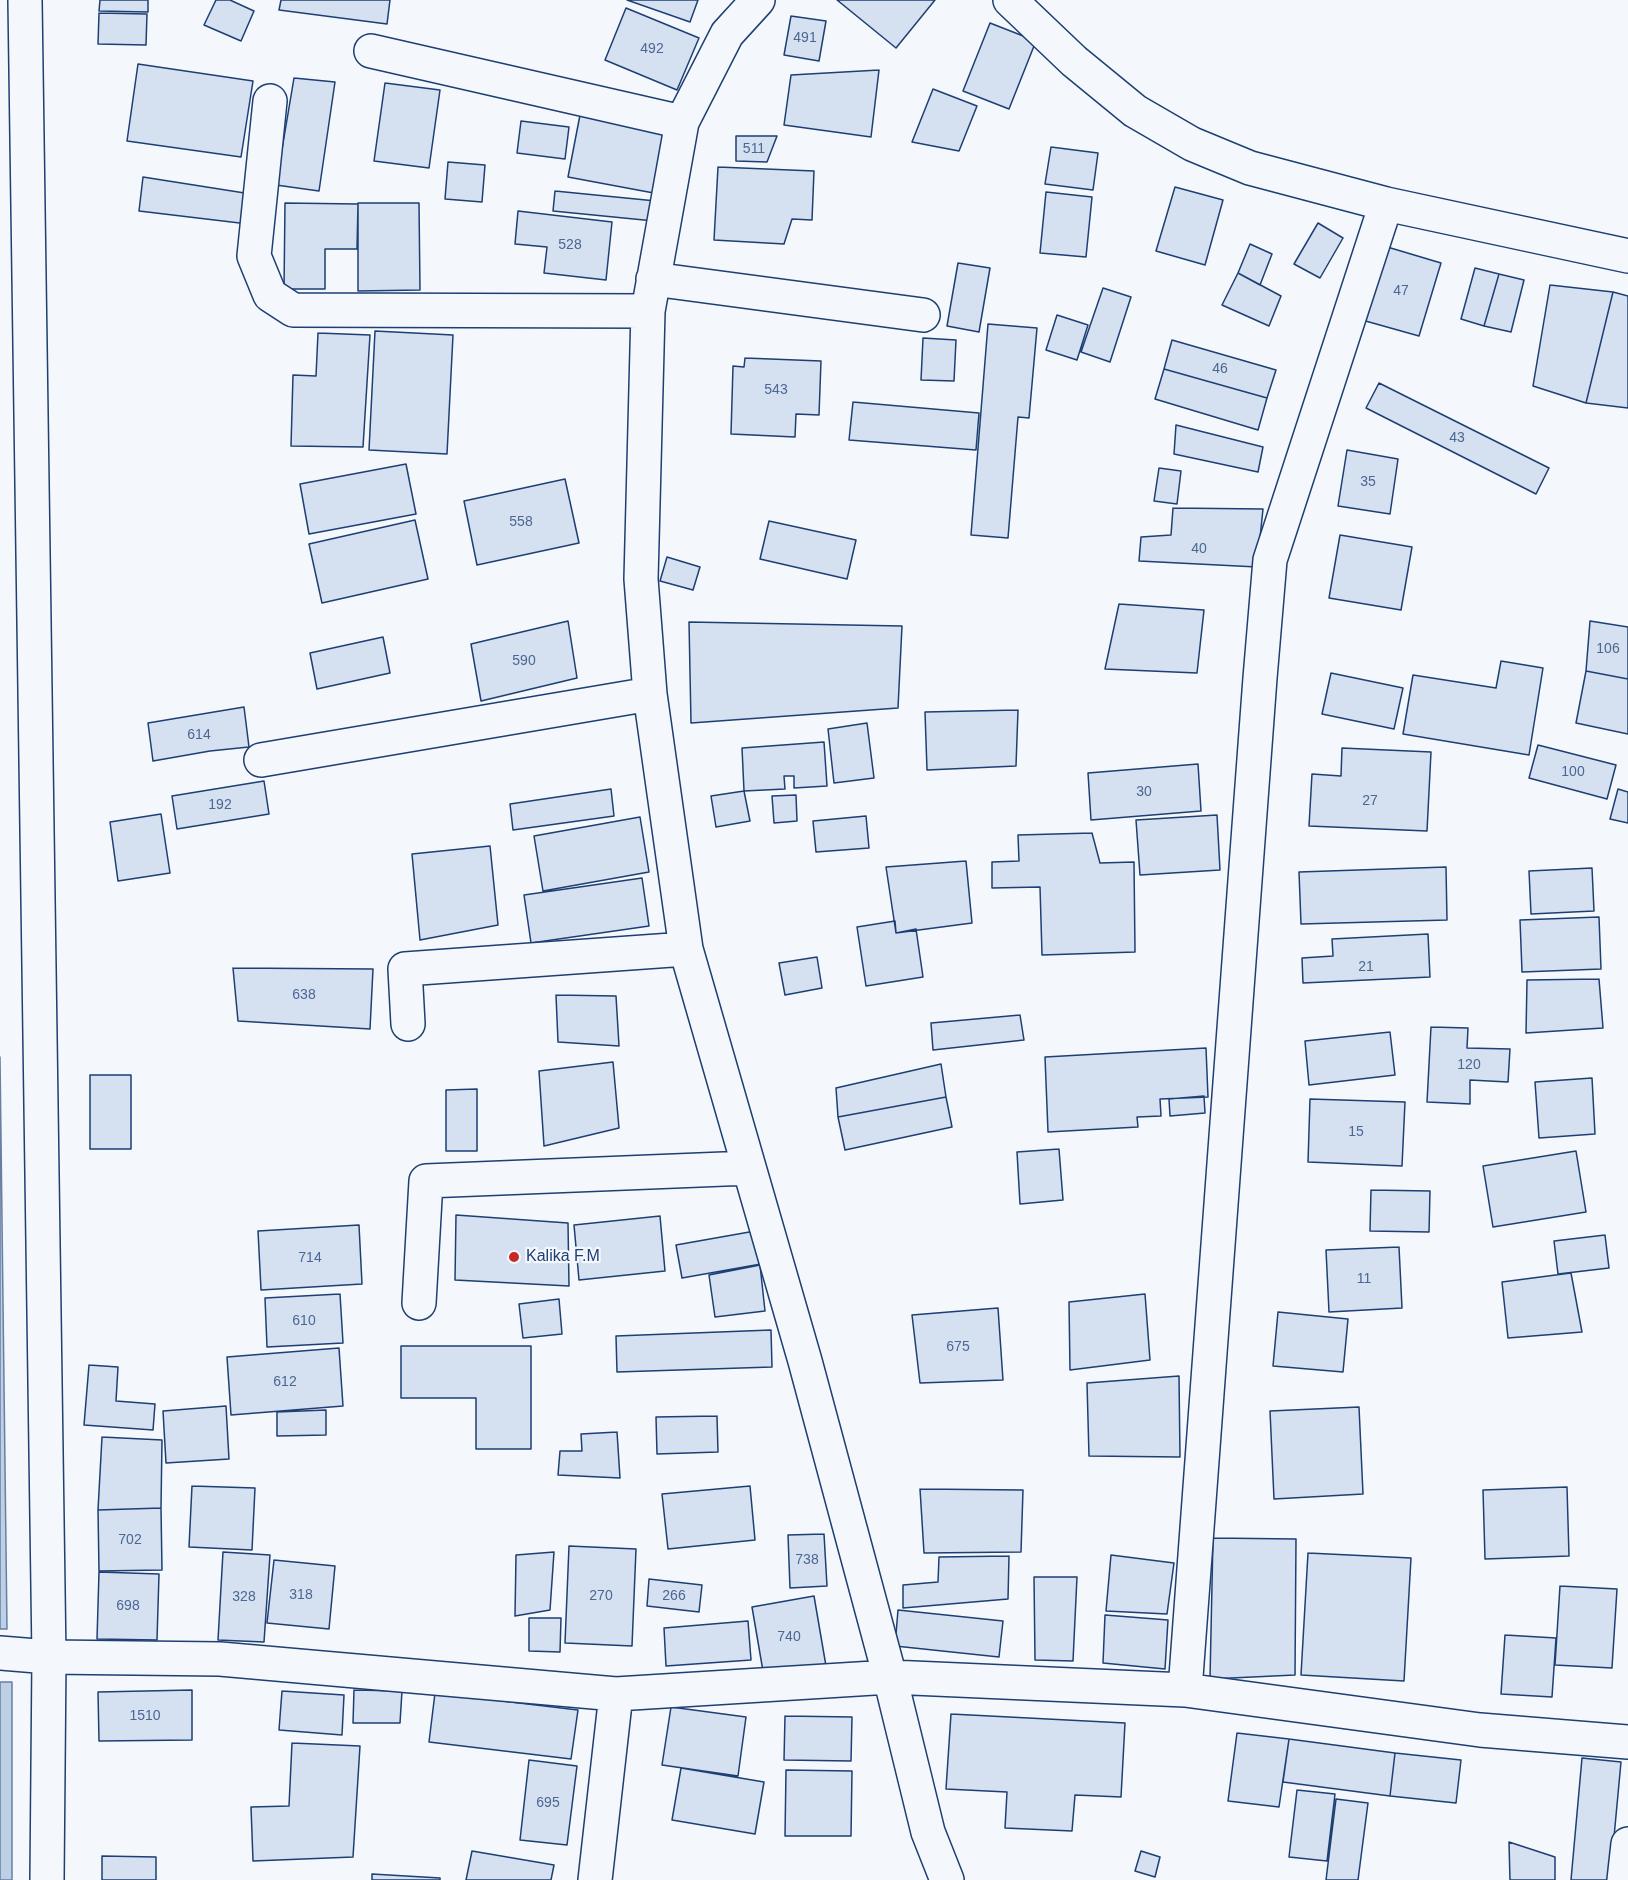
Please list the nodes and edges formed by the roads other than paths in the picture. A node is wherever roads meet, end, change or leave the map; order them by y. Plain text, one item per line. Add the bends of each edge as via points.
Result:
1 (25, 0) edge
2 (758, 0) edge
3 (1010, 0) edge
4 (371, 51) dead end
5 (270, 101) dead end
6 (682, 122) junction
7 (1386, 204) junction
8 (1628, 256) edge
9 (653, 279) junction
10 (648, 311) junction
11 (922, 315) dead end
12 (650, 694) junction
13 (261, 760) dead end
14 (686, 949) junction
15 (408, 1024) dead end
16 (749, 1168) junction
17 (419, 1302) dead end
18 (26, 1655) edge
19 (890, 1677) junction
20 (1185, 1690) junction
21 (616, 1694) junction
22 (1628, 1742) edge
23 (1628, 1844) edge
24 (46, 1880) edge
25 (595, 1880) edge
26 (947, 1880) edge
27 (1624, 1880) edge

1 - 18 street
2 - 6 street via 727,34
3 - 7 street via 1074,61 1135,111 1192,144 1251,168
4 - 6 street
5 - 10 street via 254,256 270,295 293,310
6 - 9 street
7 - 8 street
7 - 20 street via 1270,560
9 - 10 street
9 - 11 street
10 - 12 street via 641,579
12 - 13 street
12 - 14 street
14 - 15 street via 405,969
14 - 16 street
16 - 17 street via 426,1181
16 - 19 street
18 - 21 street via 220,1659
18 - 24 street
19 - 20 street
19 - 21 street
19 - 26 street via 928,1832
20 - 22 street via 1480,1730
21 - 25 street
23 - 27 street

